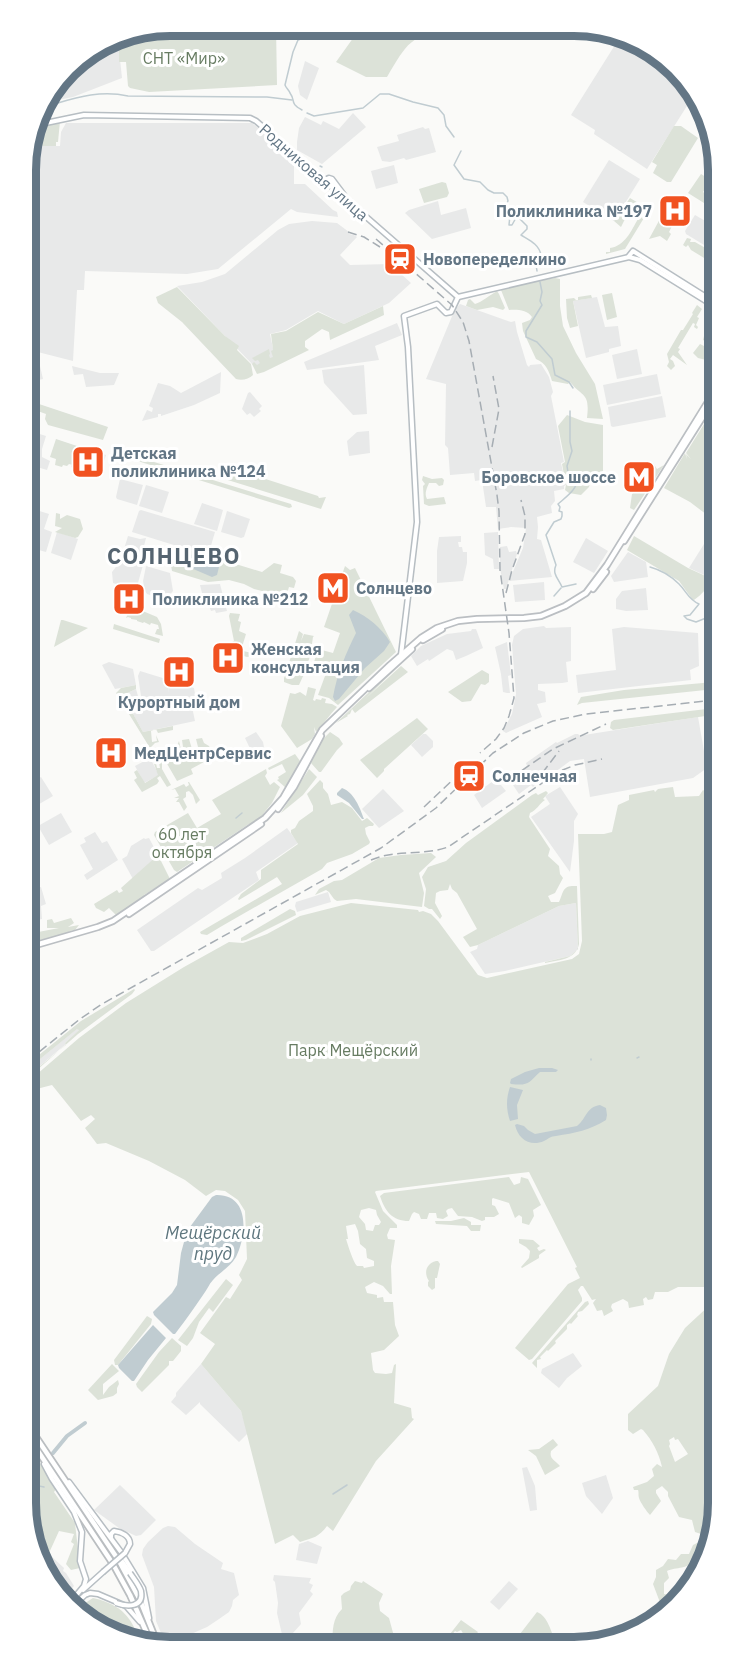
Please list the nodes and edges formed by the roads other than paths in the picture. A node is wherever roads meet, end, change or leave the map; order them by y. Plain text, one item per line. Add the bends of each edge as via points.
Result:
1 (45, 123) edge
2 (629, 257) junction
3 (458, 297) junction
4 (708, 300) edge
5 (708, 300) edge
6 (708, 402) edge
7 (708, 409) edge
8 (402, 641) junction
9 (413, 644) junction
10 (402, 656) junction
11 (36, 946) edge
12 (36, 1437) edge
13 (36, 1448) joint
14 (58, 1469) junction
15 (112, 1541) junction
16 (128, 1573) junction
17 (75, 1597) edge
18 (75, 1597) edge
19 (79, 1601) edge
20 (80, 1602) edge
21 (149, 1629) junction
22 (150, 1635) edge
23 (153, 1635) edge

1 - 3 main road, Родниковая улица via 84,115 250,118
2 - 3 main road
2 - 4 main road via 633,251
2 - 5 main road via 638,258
3 - 8 main road via 451,312 446,313 437,304 404,316 417,526
6 - 9 main road via 586,593 539,616 450,623
7 - 10 main road via 601,579 584,597 560,612 537,619 447,627
8 - 9 main road via 406,646
8 - 10 main road
9 - 10 main road
10 - 11 main road via 322,730 282,799 265,818 114,920
12 - 14 main road
13 - 17 main road via 81,1528 80,1561 86,1579
13 - 21 main road via 120,1575
14 - 15 main road
14 - 16 main road
15 - 18 main road, bridge via 112,1533 121,1532 130,1544
15 - 21 main road via 143,1588
16 - 20 main road, bridge via 140,1588 140,1599 130,1607 92,1595
16 - 21 main road
19 - 21 main road via 90,1593 98,1594 126,1606
21 - 22 main road
21 - 23 main road

